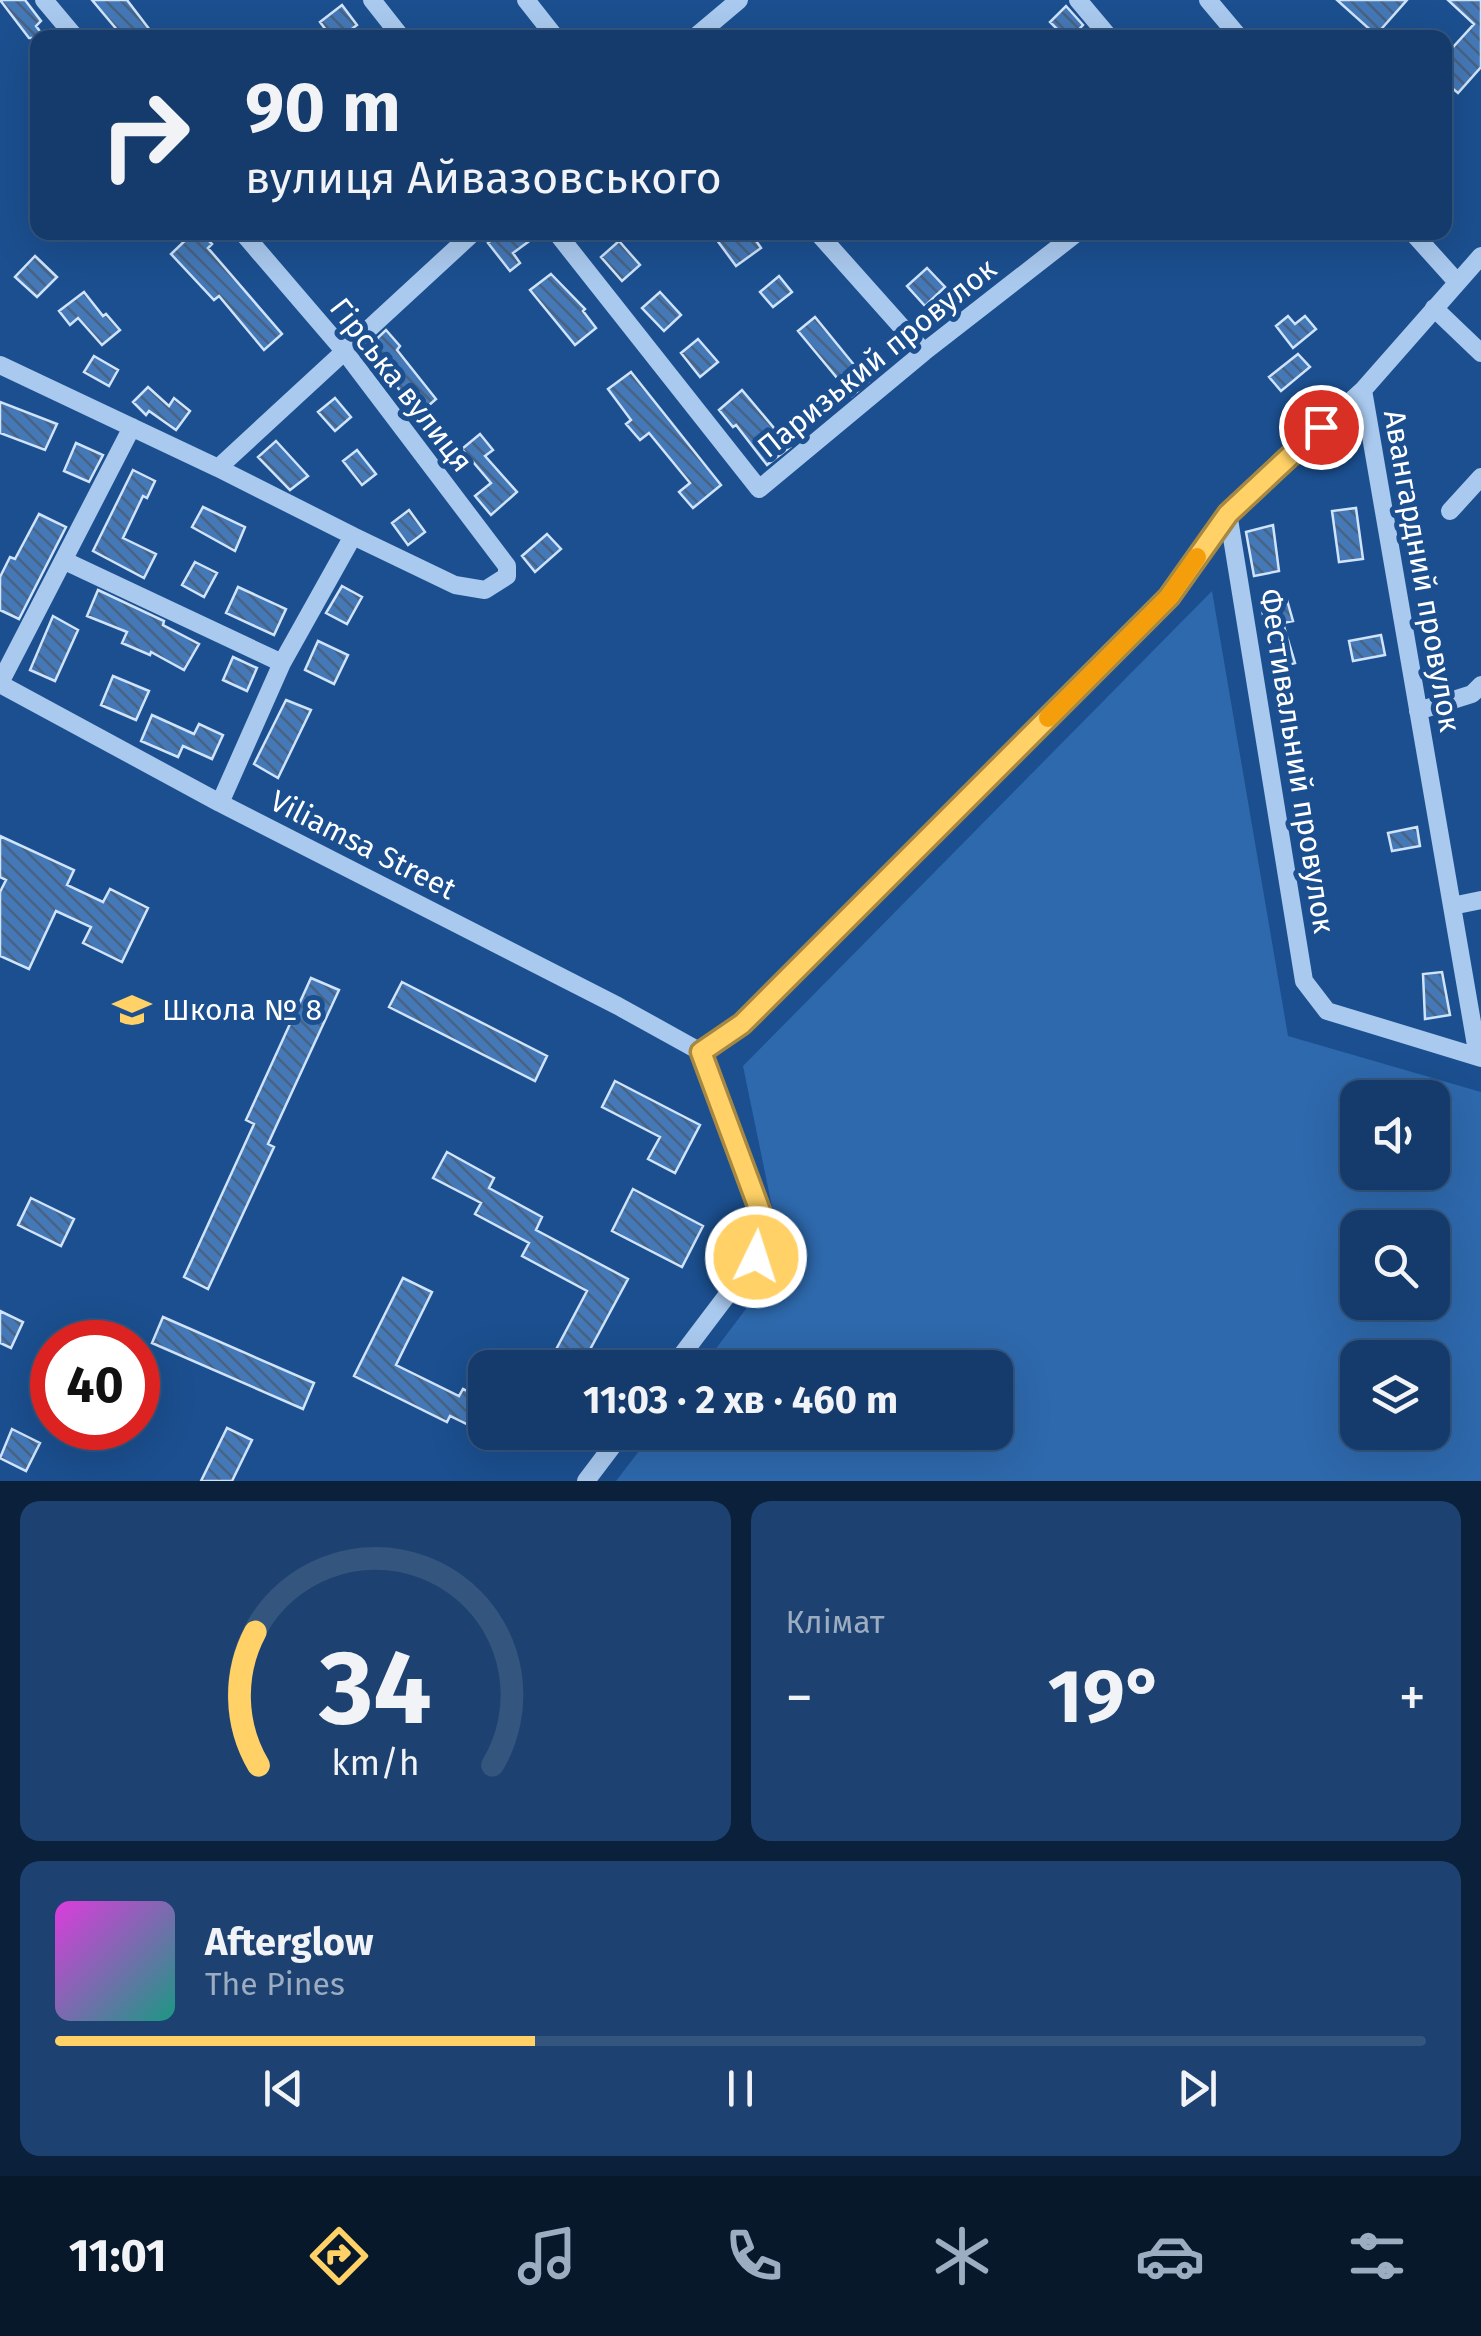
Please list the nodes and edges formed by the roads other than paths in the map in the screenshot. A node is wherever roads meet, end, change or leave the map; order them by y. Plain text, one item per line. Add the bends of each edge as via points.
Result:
1 (44, 0) edge
2 (372, 0) edge
3 (526, 0) edge
4 (739, 0) edge
5 (1078, 0) edge
6 (1208, 0) edge
7 (69, 30) edge
8 (396, 30) edge
9 (550, 30) edge
10 (703, 30) edge
11 (1103, 30) edge
12 (1233, 30) edge
13 (249, 240) edge
14 (465, 240) edge
15 (562, 240) edge
16 (825, 240) edge
17 (1068, 240) edge
18 (1419, 240) edge
19 (1481, 256) edge
20 (1457, 282) junction
21 (1434, 308) junction
22 (344, 352) junction
23 (924, 352) junction
24 (1481, 353) edge
25 (0, 364) edge
26 (1362, 390) junction
27 (132, 427) junction
28 (218, 468) junction
29 (1481, 478) edge
30 (1450, 511) dead end
31 (1228, 514) junction
32 (353, 536) junction
33 (66, 561) junction
34 (282, 663) junction
35 (0, 683) edge
36 (1481, 685) edge
37 (1418, 711) junction
38 (220, 802) junction
39 (1481, 900) edge
40 (1452, 906) junction
41 (701, 1052) junction
42 (1479, 1057) edge
43 (686, 1350) edge
44 (609, 1450) edge
45 (586, 1481) edge

1 - 7 street
2 - 8 street
3 - 9 street
4 - 10 street
5 - 11 street
6 - 12 street
13 - 22 street, Гірська вулиця
14 - 22 street
15 - 23 street, Паризький провулок via 758,489
16 - 23 street
17 - 23 street, Паризький провулок
18 - 20 street
19 - 20 street
20 - 21 street
21 - 24 street
21 - 26 street
22 - 28 street
22 - 32 street, Гірська вулиця via 507,566 507,576 485,590 456,585
25 - 27 street
26 - 31 street
26 - 37 street, Авангардний провулок
27 - 28 street
27 - 33 street
28 - 32 street
29 - 30 street
31 - 41 street via 1169,597 742,1024
31 - 42 street, Фестивальний провулок via 1304,982 1327,1011
32 - 34 street
33 - 34 street
33 - 35 street
34 - 38 street
35 - 38 street, Viliamsa Street
36 - 37 street
37 - 40 street, Авангардний провулок
38 - 41 street, Viliamsa Street
39 - 40 street
40 - 42 street, Авангардний провулок
41 - 43 street via 763,1219 756,1257
44 - 45 street

